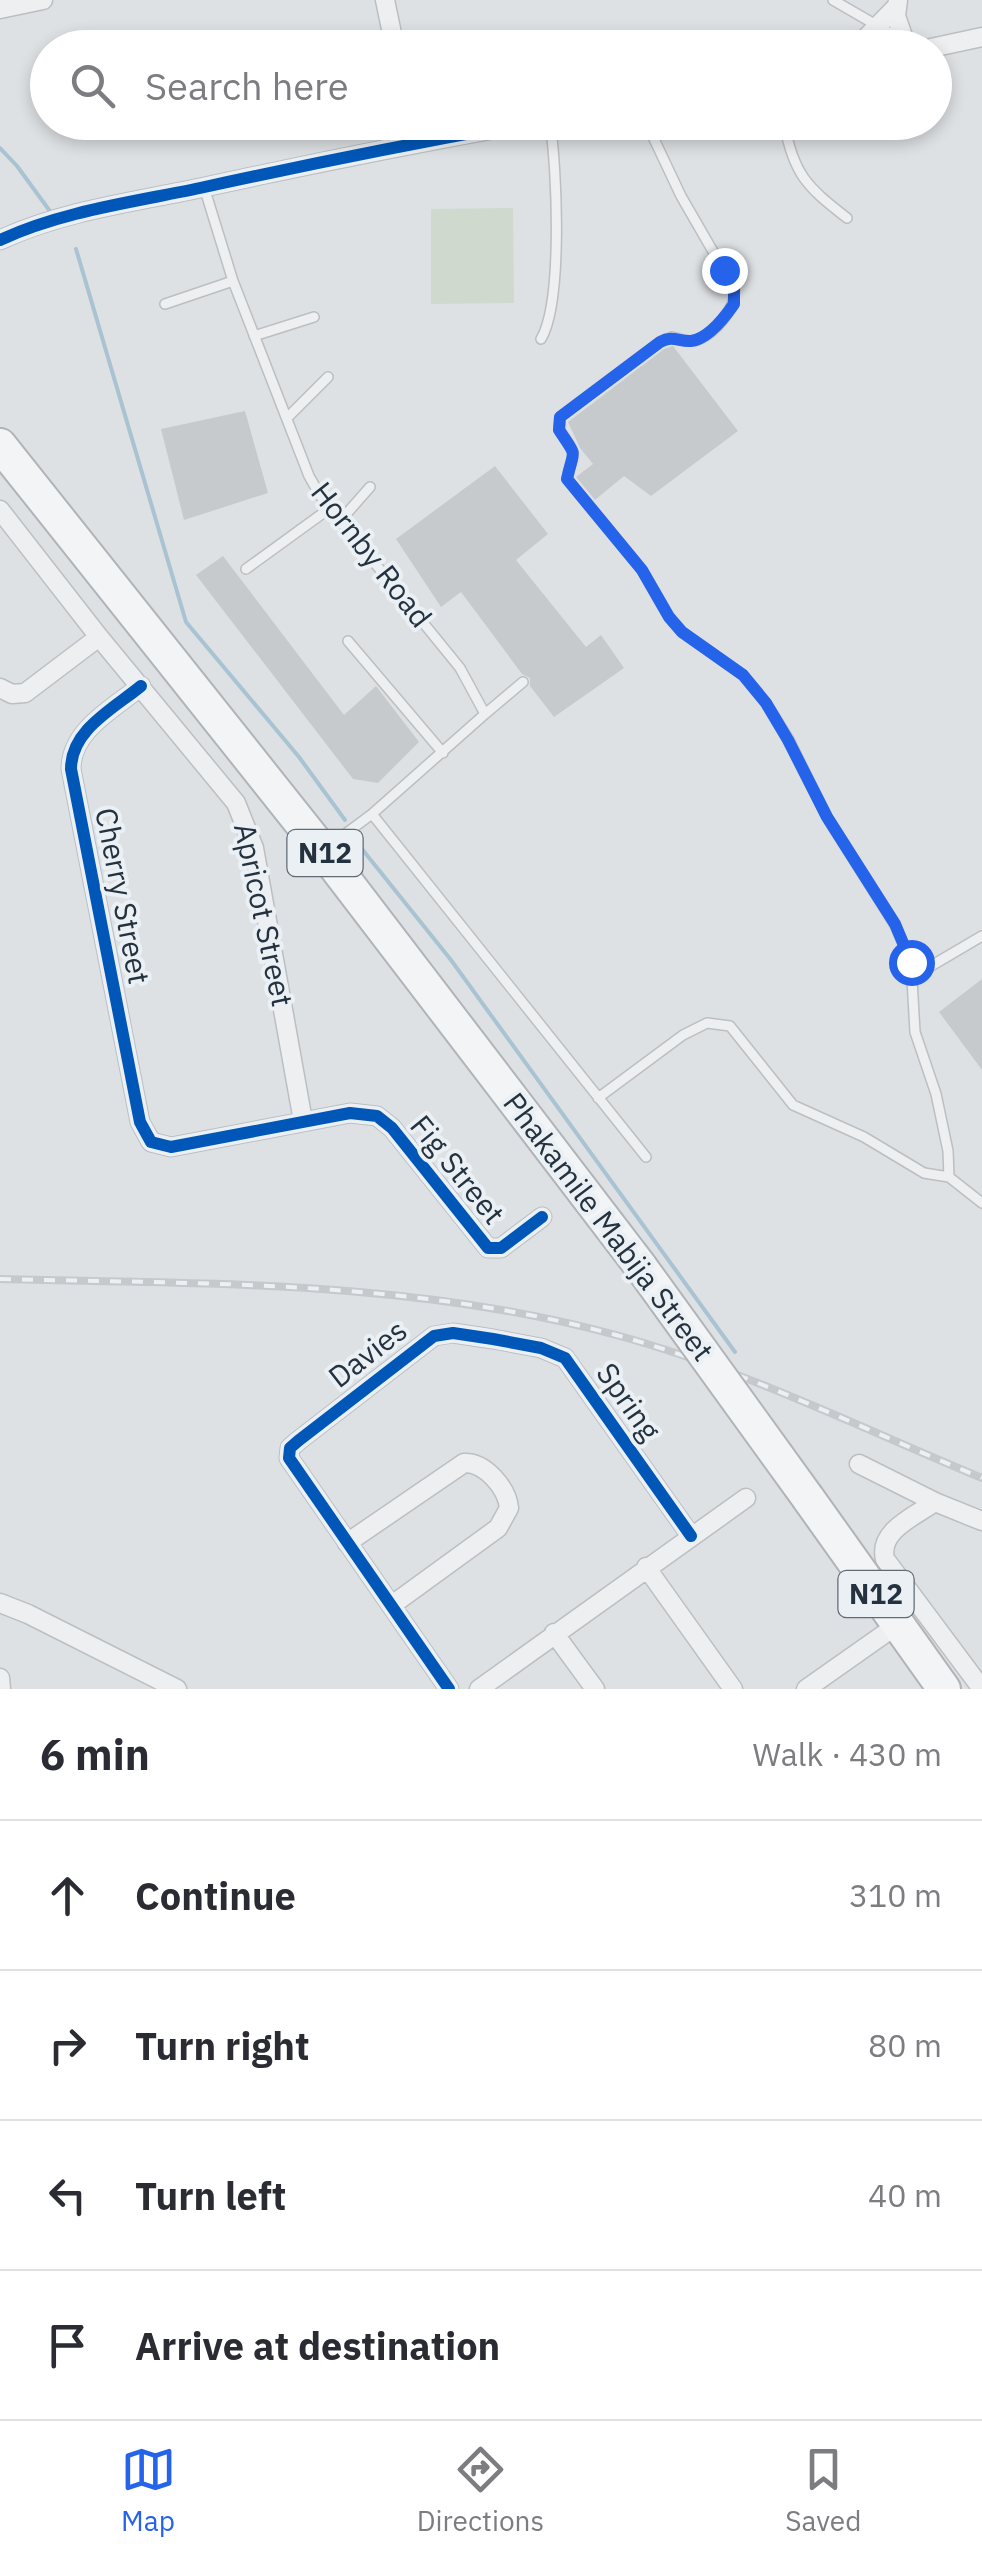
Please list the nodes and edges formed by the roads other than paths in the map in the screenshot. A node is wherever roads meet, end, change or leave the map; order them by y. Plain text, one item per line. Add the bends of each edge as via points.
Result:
1 (43, 0) edge
2 (384, 0) edge
3 (833, 0) edge
4 (897, 3) edge
5 (0, 9) edge
6 (875, 27) junction
7 (391, 30) edge
8 (872, 30) edge
9 (880, 30) edge
10 (901, 30) edge
11 (982, 37) edge
12 (952, 43) edge
13 (427, 140) edge
14 (552, 140) edge
15 (654, 140) edge
16 (787, 140) edge
17 (415, 142) joint
18 (204, 187) junction
19 (847, 218) dead end
20 (0, 240) edge
21 (233, 281) junction
22 (165, 304) dead end
23 (314, 316) dead end
24 (254, 336) junction
25 (540, 339) dead end
26 (328, 377) dead end
27 (286, 418) junction
28 (0, 445) edge
29 (370, 487) dead end
30 (330, 508) junction
31 (0, 510) edge
32 (341, 520) junction
33 (246, 569) dead end
34 (99, 637) junction
35 (348, 641) dead end
36 (523, 682) dead end
37 (141, 686) junction
38 (0, 688) edge
39 (485, 714) junction
40 (244, 752) junction
41 (443, 753) junction
42 (214, 776) junction
43 (372, 814) junction
44 (323, 851) junction
45 (982, 936) edge
46 (914, 976) junction
47 (598, 1098) junction
48 (304, 1122) junction
49 (150, 1142) joint
50 (646, 1157) dead end
51 (949, 1177) junction
52 (982, 1202) edge
53 (542, 1217) dead end
54 (493, 1339) joint
55 (859, 1464) dead end
56 (746, 1498) dead end
57 (936, 1502) junction
58 (982, 1520) edge
59 (691, 1536) junction
60 (348, 1544) junction
61 (646, 1568) junction
62 (0, 1603) edge
63 (392, 1605) junction
64 (897, 1625) junction
65 (554, 1633) junction
66 (0, 1678) edge
67 (1, 1689) edge
68 (178, 1689) edge
69 (449, 1689) edge
70 (478, 1689) edge
71 (595, 1689) edge
72 (733, 1689) edge
73 (806, 1689) edge
74 (944, 1689) edge
75 (982, 1689) edge

1 - 5 street
2 - 7 street
3 - 6 lane
4 - 6 street
4 - 10 street
6 - 8 street
6 - 9 lane
11 - 12 street
13 - 17 street
14 - 25 lane via 555,277 550,322
15 - 46 lane via 734,288 734,304 698,340 660,342 560,417 559,430 575,457 567,479 642,570 676,624 743,675 766,703 895,924
16 - 19 lane via 804,182
17 - 18 street
18 - 20 street
18 - 21 lane, Hornby Road
21 - 22 lane
21 - 24 lane, Hornby Road
23 - 24 lane
24 - 27 lane, Hornby Road
26 - 27 lane
27 - 30 lane, Hornby Road
28 - 40 highway, Phakamile Mabija Street / N12
29 - 32 lane
30 - 32 lane, Hornby Road
30 - 33 lane
31 - 34 street, Apricot Street
32 - 39 lane, Hornby Road via 460,668
34 - 37 street, Apricot Street
34 - 38 street via 26,693
35 - 41 lane
36 - 39 lane
37 - 42 street, Apricot Street
37 - 49 street, Cherry Street via 80,735 71,759 140,1122
39 - 41 lane
40 - 42 street
40 - 44 highway, Phakamile Mabija Street / N12
41 - 43 lane
42 - 48 street, Apricot Street via 236,803 254,848
43 - 44 lane
43 - 47 lane
44 - 64 highway, Phakamile Mabija Street / N12, bridge via 640,1268
45 - 46 lane
46 - 51 lane via 914,1032 936,1094
47 - 50 lane
47 - 51 lane via 684,1035 718,1022 738,1032 793,1105 924,1173
48 - 49 street, Fig Street via 171,1146
48 - 53 street, Fig Street via 350,1113 377,1116 488,1248 501,1248
51 - 52 lane
54 - 59 street, Spring via 564,1358
54 - 60 street, Davies via 453,1333 424,1341 289,1453
55 - 57 street
56 - 59 street
57 - 58 street
57 - 75 street via 888,1536 882,1548
59 - 61 street
60 - 63 street
60 - 63 street via 464,1464 487,1472 504,1494 509,1508 498,1528
61 - 65 street
61 - 72 street
62 - 68 street
63 - 69 street
64 - 73 street
64 - 74 highway, Phakamile Mabija Street / N12
65 - 70 street
65 - 71 street
66 - 67 street

